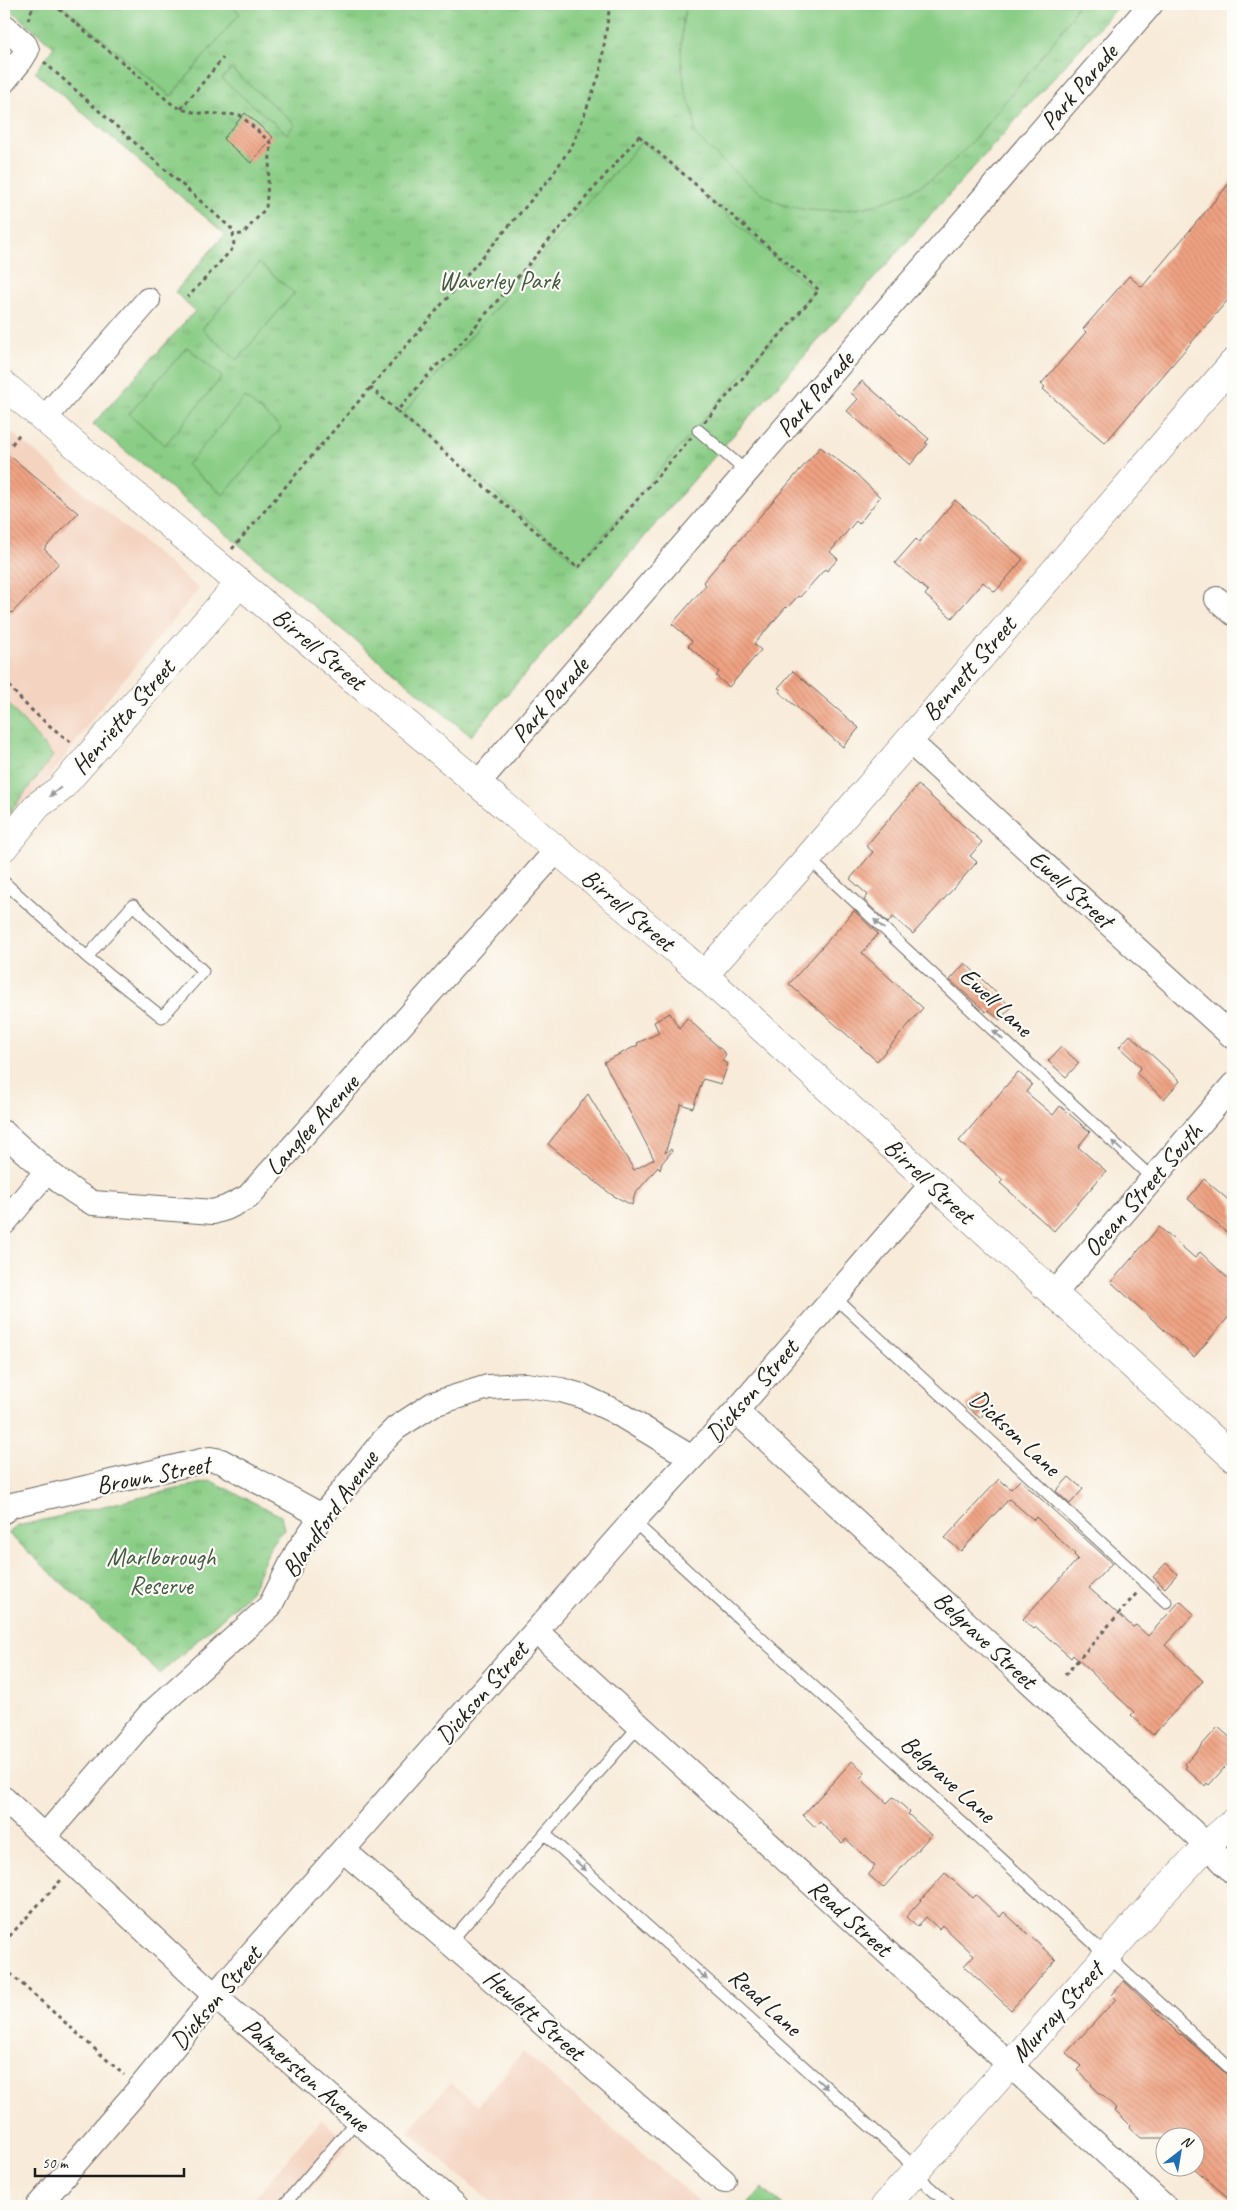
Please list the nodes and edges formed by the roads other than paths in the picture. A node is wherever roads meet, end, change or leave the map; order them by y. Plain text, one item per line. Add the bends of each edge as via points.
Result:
1 (1151, 4) edge
2 (4, 26) edge
3 (4, 80) edge
4 (148, 300) dead end
5 (1233, 363) edge
6 (4, 385) edge
7 (32, 425) junction
8 (698, 430) road end
9 (748, 473) junction
10 (240, 583) junction
11 (908, 740) junction
12 (478, 783) junction
13 (4, 847) edge
14 (557, 850) junction
15 (808, 858) junction
16 (4, 882) edge
17 (87, 957) junction
18 (704, 975) junction
19 (1233, 1037) edge
20 (1233, 1085) edge
21 (4, 1133) edge
22 (47, 1171) junction
23 (1153, 1179) junction
24 (932, 1184) junction
25 (4, 1222) edge
26 (1053, 1295) junction
27 (834, 1297) junction
28 (736, 1411) junction
29 (1233, 1457) edge
30 (692, 1458) junction
31 (4, 1511) edge
32 (322, 1516) junction
33 (633, 1521) junction
34 (1166, 1602) dead end
35 (536, 1631) junction
36 (640, 1725) junction
37 (4, 1799) edge
38 (1233, 1822) edge
39 (545, 1834) junction
40 (45, 1836) junction
41 (1206, 1845) junction
42 (343, 1850) junction
43 (1233, 1872) edge
44 (450, 1942) junction
45 (1108, 1956) junction
46 (216, 1997) junction
47 (1010, 2064) junction
48 (1233, 2071) edge
49 (357, 2120) junction
50 (916, 2171) junction
51 (724, 2181) dead end
52 (38, 2206) edge
53 (283, 2206) edge
54 (456, 2206) edge
55 (885, 2206) edge
56 (951, 2206) edge
57 (1164, 2206) edge

1 - 9 street, Park Parade
2 - 3 street via 35,56
4 - 7 street
5 - 11 main road, Bennett Street
6 - 7 main road, Birrell Street
7 - 10 main road, Birrell Street
8 - 9 lane
9 - 12 street, Park Parade
10 - 12 main road, Birrell Street
10 -> 13 main road, Henrietta Street via 60,789 38,805
11 - 15 main road, Bennett Street
11 - 19 street, Ewell Street
12 - 14 main road, Birrell Street
14 - 18 main road, Birrell Street
14 - 22 street, Langlee Avenue via 248,1197 212,1212 93,1203
15 - 18 main road, Bennett Street
23 -> 15 lane, Ewell Lane
16 - 17 lane
17 - 17 lane via 162,1017 203,971 134,905
18 - 24 main road, Birrell Street
20 - 23 street, Ocean Street South
21 - 22 street, Langlee Avenue
22 - 25 street
23 - 26 street, Ocean Street South
24 - 26 main road, Birrell Street
24 - 27 street, Dickson Street
26 - 29 main road, Birrell Street
27 - 28 street, Dickson Street
27 - 34 lane, Dickson Lane
28 - 30 street, Dickson Street
28 - 41 street, Belgrave Street
30 - 32 street, Blandford Avenue via 614,1411 582,1396 543,1386 488,1387 438,1401 396,1428
30 - 33 street, Dickson Street
31 - 32 street, Brown Street via 12,1505 210,1459 221,1461
32 - 40 street, Blandford Avenue via 297,1552 270,1606 150,1714
33 - 35 street, Dickson Street
33 - 45 lane, Belgrave Lane
35 - 36 street, Read Street
35 - 42 street, Dickson Street
36 - 39 lane
36 - 47 street, Read Street
37 - 40 street, Palmerston Avenue
38 - 41 main road, Murray Street
39 - 44 lane
39 -> 50 lane, Read Lane
40 - 46 street, Palmerston Avenue
41 - 43 street, Belgrave Street
41 - 45 main road, Murray Street
42 - 44 street, Hewlett Street
42 - 46 street, Dickson Street
44 - 51 street, Hewlett Street
45 - 47 main road, Murray Street
45 - 48 lane, Belgrave Lane
46 - 49 street, Palmerston Avenue
46 - 52 street, Dickson Street
47 - 50 main road, Murray Street
47 - 57 street, Read Street
49 - 53 lane
49 - 54 street, Palmerston Avenue
50 - 55 main road, Murray Street
50 - 56 lane, Read Lane

